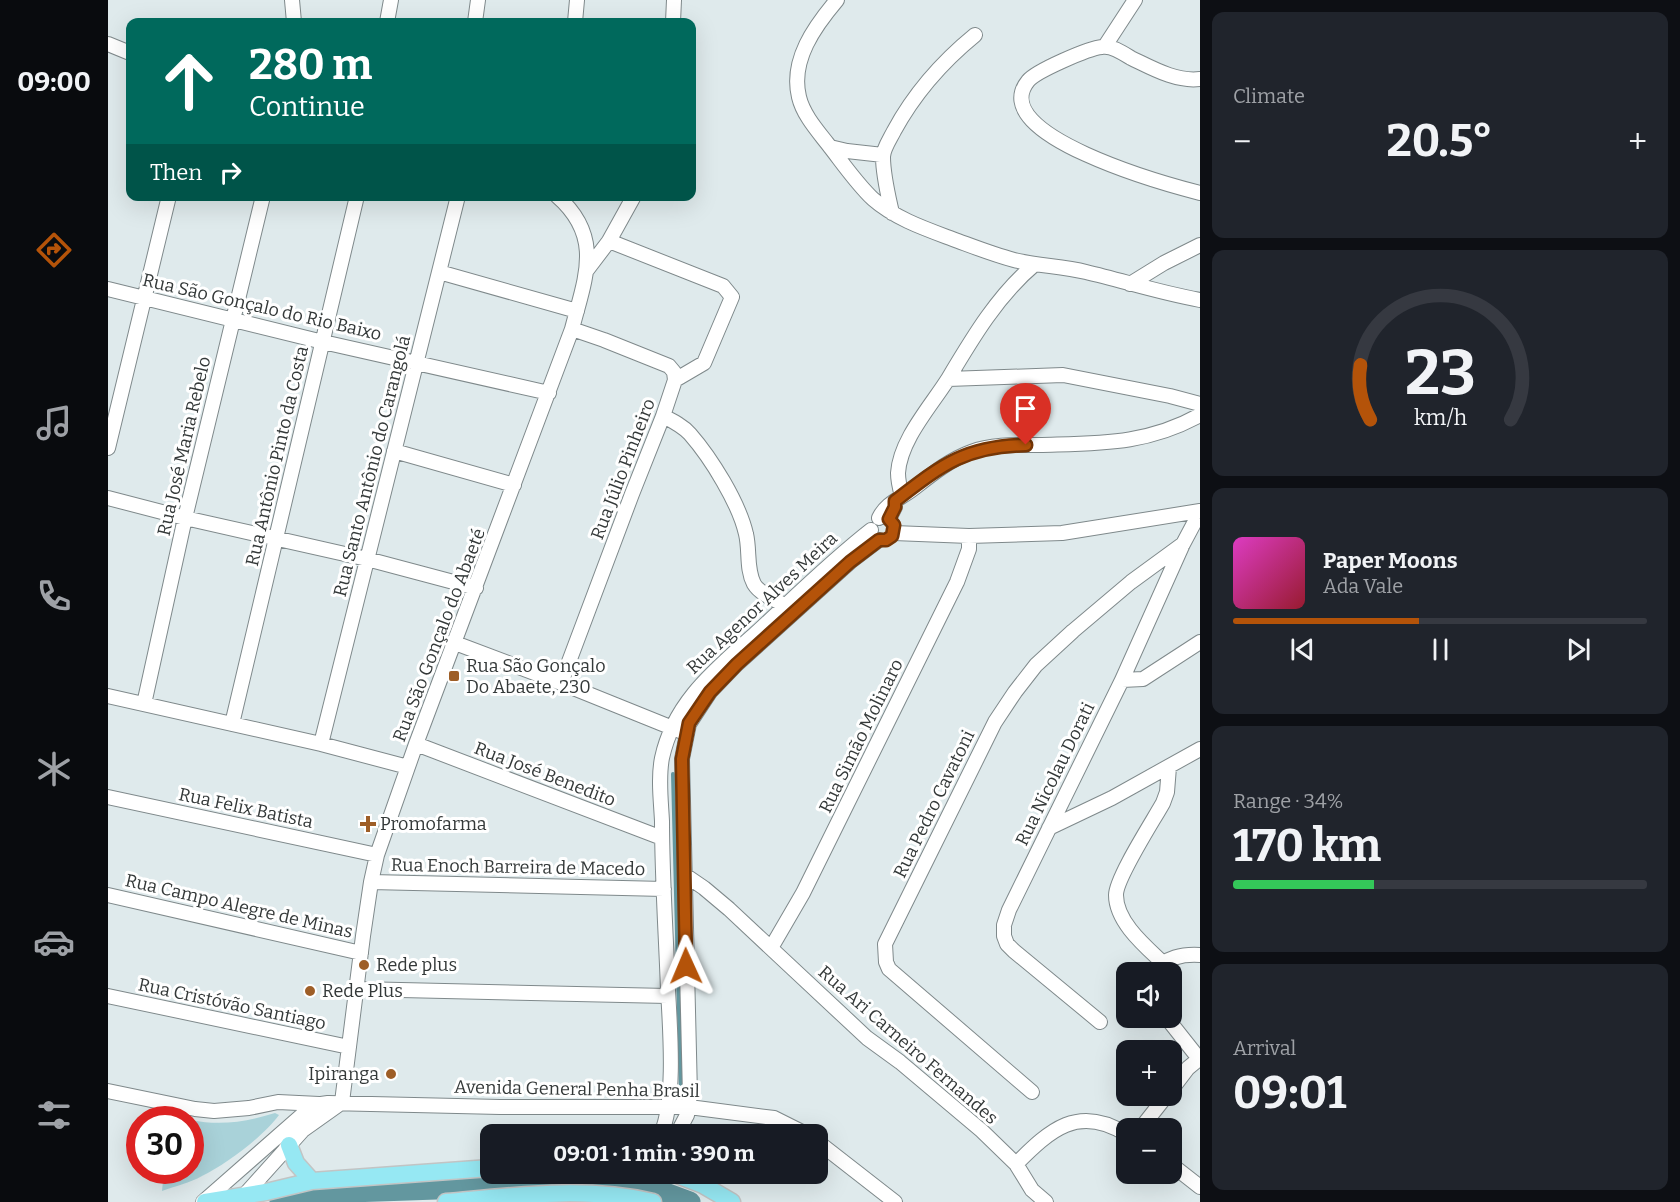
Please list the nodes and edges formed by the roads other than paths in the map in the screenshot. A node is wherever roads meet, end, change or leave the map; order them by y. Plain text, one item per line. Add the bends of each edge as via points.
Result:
1 (292, 0) edge
2 (391, 0) edge
3 (478, 0) edge
4 (578, 0) edge
5 (674, 0) edge
6 (837, 0) edge
7 (1135, 0) edge
8 (294, 18) edge
9 (388, 18) edge
10 (476, 18) edge
11 (576, 18) edge
12 (673, 18) edge
13 (975, 35) dead end
14 (108, 44) edge
15 (1105, 46) junction
16 (126, 51) edge
17 (1200, 79) edge
18 (830, 147) junction
19 (883, 155) junction
20 (1200, 193) edge
21 (168, 201) edge
22 (262, 201) edge
23 (356, 201) edge
24 (457, 201) edge
25 (561, 201) edge
26 (631, 201) edge
27 (891, 213) junction
28 (609, 241) junction
29 (1200, 245) edge
30 (1035, 264) junction
31 (587, 270) junction
32 (439, 273) junction
33 (1130, 284) junction
34 (108, 289) edge
35 (144, 298) junction
36 (1200, 300) edge
37 (577, 311) junction
38 (233, 321) junction
39 (572, 329) junction
40 (323, 342) junction
41 (417, 362) junction
42 (948, 379) junction
43 (675, 380) junction
44 (549, 393) junction
45 (1200, 404) edge
46 (1200, 415) edge
47 (663, 416) junction
48 (108, 448) edge
49 (394, 451) junction
50 (514, 485) junction
51 (108, 498) edge
52 (899, 499) junction
53 (1200, 511) edge
54 (185, 518) junction
55 (882, 528) junction
56 (969, 536) junction
57 (276, 538) junction
58 (1183, 544) junction
59 (367, 559) junction
60 (476, 588) junction
61 (784, 605) junction
62 (1200, 642) edge
63 (455, 643) junction
64 (1122, 680) junction
65 (561, 683) junction
66 (108, 696) edge
67 (144, 704) junction
68 (232, 724) junction
69 (672, 728) junction
70 (686, 733) junction
71 (321, 744) junction
72 (416, 744) junction
73 (1200, 749) edge
74 (682, 759) junction
75 (662, 761) junction
76 (408, 767) junction
77 (1169, 767) junction
78 (108, 797) edge
79 (1049, 828) junction
80 (662, 838) junction
81 (377, 855) junction
82 (685, 875) junction
83 (371, 882) junction
84 (664, 889) junction
85 (108, 895) edge
86 (771, 948) junction
87 (361, 952) junction
88 (1200, 955) edge
89 (1155, 962) edge
90 (1168, 962) edge
91 (357, 989) junction
92 (108, 996) edge
93 (668, 996) junction
94 (1100, 1022) dead end
95 (1175, 1028) edge
96 (349, 1047) junction
97 (1199, 1059) edge
98 (1182, 1076) edge
99 (108, 1091) edge
100 (1032, 1092) dead end
101 (342, 1102) junction
102 (321, 1104) junction
103 (1158, 1106) edge
104 (668, 1107) junction
105 (689, 1107) junction
106 (1149, 1118) edge
107 (664, 1124) edge
108 (682, 1124) edge
109 (786, 1124) edge
110 (1116, 1128) edge
111 (289, 1145) junction
112 (828, 1150) edge
113 (1016, 1164) junction
114 (480, 1169) edge
115 (1182, 1173) edge
116 (312, 1181) junction
117 (700, 1184) edge
118 (1200, 1187) edge
119 (241, 1199) edge
120 (204, 1202) edge
121 (446, 1202) edge
122 (653, 1202) edge
123 (732, 1202) edge
124 (895, 1202) edge
125 (1046, 1202) edge

1 - 8 street
2 - 9 street
3 - 10 street
4 - 11 street
5 - 12 street
6 - 18 street via 811,34 798,65 797,81 806,114
7 - 15 street
13 - 19 street via 933,74 900,120
14 - 16 street
15 - 17 street via 1178,78
15 - 20 street via 1033,75 1022,91 1027,115 1065,144
18 - 19 street
18 - 27 street via 858,183
19 - 27 street
21 - 35 street
22 - 38 street, Rua José Maria Rebelo
23 - 40 street, Rua Antônio Pinto da Costa
24 - 32 street, Rua Santo Antônio do Carangolá
25 - 31 street, Rua São Gonçalo do Abaeté via 582,230 588,252
26 - 28 street
27 - 30 street via 986,252
28 - 31 street
28 - 43 street via 723,286 732,297 704,363
29 - 33 street
30 - 33 street
30 - 42 street via 1000,299
31 - 37 street, Rua São Gonçalo do Abaeté
32 - 37 street
32 - 41 street, Rua Santo Antônio do Carangolá
33 - 36 street
34 - 35 street, Rua São Gonçalo do Rio Baixo
35 - 38 street, Rua São Gonçalo do Rio Baixo
35 - 48 street
37 - 39 street, Rua São Gonçalo do Abaeté
38 - 40 street, Rua São Gonçalo do Rio Baixo
38 - 54 street, Rua José Maria Rebelo
39 - 43 street via 669,366
39 - 44 street, Rua São Gonçalo do Abaeté
40 - 41 street, Rua São Gonçalo do Rio Baixo
40 - 57 street, Rua Antônio Pinto da Costa
41 - 44 street, Rua São Gonçalo do Rio Baixo
41 - 49 street, Rua Santo Antônio do Carangolá
42 - 45 street via 1063,375
42 - 52 street via 902,452
43 - 47 street, Rua Júlio Pinheiro
44 - 50 street, Rua São Gonçalo do Abaeté
46 - 52 street, Rua Agenor Alves Meira via 1164,432 1130,440 1012,445 972,451 934,472
47 - 61 street via 690,434 713,467 744,523 754,583
47 - 65 street, Rua Júlio Pinheiro
49 - 50 street
49 - 59 street, Rua Santo Antônio do Carangolá
50 - 60 street, Rua São Gonçalo do Abaeté
51 - 54 street
52 - 55 street, Rua Agenor Alves Meira via 886,506
53 - 56 street via 1062,533
53 - 58 street, Rua Nicolau Dorati
54 - 57 street
54 - 67 street, Rua José Maria Rebelo
55 - 56 street
55 - 61 street, Rua Agenor Alves Meira
55 - 70 street, Rua Agenor Alves Meira via 842,570 737,664 704,700
56 - 86 street, Rua Simão Molinaro via 969,549 957,582 808,883
57 - 59 street
57 - 68 street, Rua Antônio Pinto da Costa
58 - 64 street, Rua Nicolau Dorati
58 - 100 street, Rua Pedro Cavatoni via 1073,631 1036,665 1015,692 990,732 885,944 889,969
59 - 60 street
59 - 71 street, Rua Santo Antônio do Carangolá
60 - 63 street, Rua São Gonçalo do Abaeté
61 - 69 street, Rua Agenor Alves Meira via 697,687
62 - 64 street via 1152,674 1135,681
63 - 65 street
63 - 72 street, Rua São Gonçalo do Abaeté
64 - 79 street, Rua Nicolau Dorati
65 - 69 street
66 - 67 street
67 - 68 street
68 - 71 street
69 - 70 street
69 - 75 street, Rua Agenor Alves Meira
70 - 74 street, Rua Agenor Alves Meira
71 - 76 street
72 - 76 street, Rua São Gonçalo do Abaeté
72 - 80 street, Rua José Benedito
73 - 77 street
74 - 75 street
74 - 82 street, Rua Agenor Alves Meira
75 - 80 street, Rua Agenor Alves Meira
76 - 81 street, Rua São Gonçalo do Abaeté
77 - 79 street
77 - 89 street via 1163,803 1116,893 1125,921
78 - 81 street, Rua Felix Batista
79 - 94 street, Rua Nicolau Dorati via 1009,910 1004,936 1031,967
80 - 84 street, Rua Agenor Alves Meira
81 - 83 street, Rua São Gonçalo do Abaeté
82 - 86 street, Rua Ari Carneiro Fernandes
82 - 105 street, Rua Agenor Alves Meira
83 - 84 street, Rua Enoch Barreira de Macedo
83 - 87 street, Rua São Gonçalo do Abaeté
84 - 93 street, Rua Agenor Alves Meira
85 - 87 street, Rua Campo Alegre de Minas
86 - 113 street, Rua Ari Carneiro Fernandes via 867,1038 949,1102
87 - 91 street, Rua São Gonçalo do Abaeté
88 - 90 street
91 - 93 street
91 - 96 street, Rua São Gonçalo do Abaeté
92 - 96 street, Rua Cristóvão Santiago
93 - 104 street, Rua Agenor Alves Meira
95 - 97 street
96 - 101 street, Rua São Gonçalo do Abaeté
97 - 98 street
99 - 102 street via 214,1111 278,1102
101 - 102 street, Avenida General Penha Brasil
101 - 104 street, Avenida General Penha Brasil
101 - 111 street
102 - 120 street, Avenida General Penha Brasil via 291,1124
103 - 106 street
104 - 105 street, Avenida General Penha Brasil
104 - 107 street, Rua Agenor Alves Meira
105 - 108 street, Rua Agenor Alves Meira
105 - 109 street, Avenida General Penha Brasil via 774,1118
110 - 113 street via 1093,1122 1061,1126 1037,1142
111 - 116 main road via 296,1163
111 - 119 street
112 - 124 street
113 - 125 street, Rua Ari Carneiro Fernandes via 1032,1190
114 - 116 main road
115 - 118 street
116 - 119 main road
117 - 123 main road
119 - 120 main road
121 - 122 main road via 579,1193 621,1195

